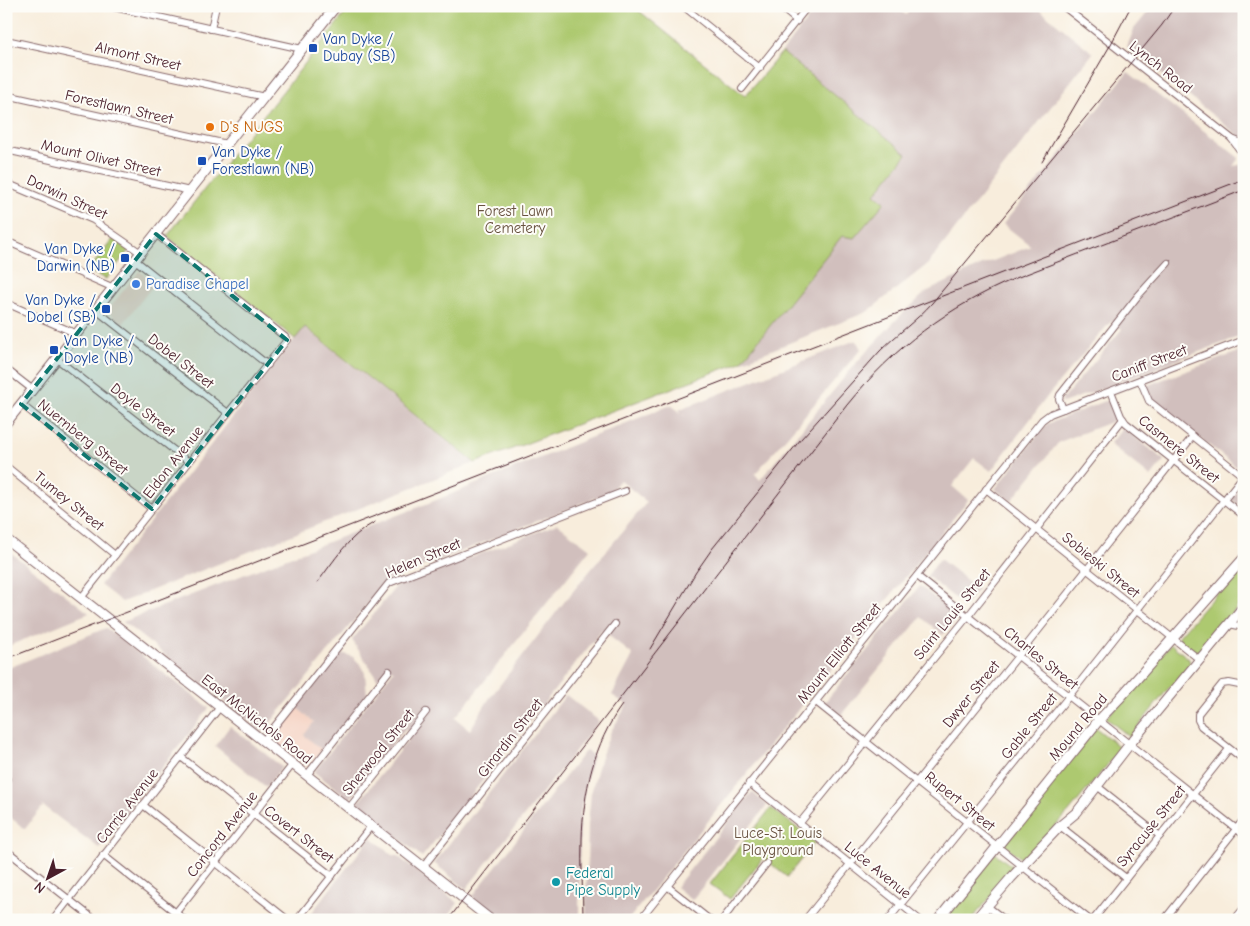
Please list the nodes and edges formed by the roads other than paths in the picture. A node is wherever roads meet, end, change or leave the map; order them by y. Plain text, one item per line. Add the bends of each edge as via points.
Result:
1 (109, 6) edge
2 (216, 6) edge
3 (336, 6) edge
4 (683, 6) edge
5 (779, 6) edge
6 (808, 6) edge
7 (1063, 6) edge
8 (797, 21) junction
9 (211, 29) junction
10 (6, 40) edge
11 (302, 49) junction
12 (760, 68) junction
13 (742, 89) dead end
14 (6, 94) edge
15 (265, 97) junction
16 (1231, 138) junction
17 (227, 144) junction
18 (1244, 144) edge
19 (6, 150) edge
20 (1244, 151) edge
21 (6, 183) edge
22 (190, 191) junction
23 (156, 234) junction
24 (6, 241) edge
25 (138, 257) junction
26 (1168, 263) dead end
27 (114, 288) junction
28 (6, 303) edge
29 (96, 310) junction
30 (77, 334) junction
31 (1244, 340) edge
32 (57, 359) junction
33 (268, 365) junction
34 (6, 369) edge
35 (1140, 380) junction
36 (33, 390) junction
37 (1111, 391) junction
38 (22, 404) junction
39 (1063, 409) junction
40 (228, 413) junction
41 (1123, 419) junction
42 (6, 423) edge
43 (1193, 436) junction
44 (1173, 460) junction
45 (189, 462) junction
46 (6, 466) edge
47 (1243, 476) edge
48 (986, 489) junction
49 (625, 491) dead end
50 (1224, 501) junction
51 (152, 509) junction
52 (1244, 516) edge
53 (1036, 529) junction
54 (6, 539) edge
55 (115, 555) junction
56 (1244, 558) edge
57 (1087, 569) junction
58 (917, 576) junction
59 (81, 598) junction
60 (1244, 606) edge
61 (1138, 610) junction
62 (968, 616) junction
63 (616, 624) dead end
64 (1229, 624) junction
65 (1244, 627) edge
66 (1173, 637) junction
67 (1018, 656) junction
68 (1200, 660) junction
69 (389, 671) dead end
70 (1244, 686) edge
71 (1069, 696) junction
72 (816, 702) junction
73 (220, 707) junction
74 (426, 712) dead end
75 (1099, 720) junction
76 (264, 741) junction
77 (866, 741) junction
78 (1130, 745) junction
79 (1230, 749) junction
80 (181, 757) junction
81 (1244, 760) edge
82 (293, 764) junction
83 (307, 775) junction
84 (916, 782) junction
85 (749, 784) junction
86 (1097, 786) junction
87 (1193, 795) junction
88 (143, 806) junction
89 (349, 808) junction
90 (253, 814) junction
91 (1244, 819) edge
92 (967, 822) junction
93 (799, 824) junction
94 (371, 826) junction
95 (1060, 826) junction
96 (1236, 829) junction
97 (1244, 835) edge
98 (1160, 836) junction
99 (998, 847) junction
100 (6, 850) edge
101 (103, 855) junction
102 (215, 863) junction
103 (767, 863) dead end
104 (850, 864) junction
105 (1022, 866) junction
106 (423, 867) junction
107 (332, 876) junction
108 (1126, 878) junction
109 (667, 886) junction
110 (69, 899) junction
111 (900, 904) junction
112 (986, 906) junction
113 (1244, 908) edge
114 (176, 912) junction
115 (53, 920) edge
116 (94, 920) edge
117 (170, 920) edge
118 (185, 920) edge
119 (288, 920) edge
120 (297, 920) edge
121 (491, 920) edge
122 (640, 920) edge
123 (710, 920) edge
124 (722, 920) edge
125 (805, 920) edge
126 (888, 920) edge
127 (920, 920) edge
128 (938, 920) edge
129 (975, 920) edge
130 (1004, 920) edge
131 (1091, 920) edge
132 (1164, 920) edge
133 (1234, 920) edge

1 - 9 street
2 - 9 street
3 - 11 main road
4 - 12 street
5 - 8 street
6 - 8 street
7 - 16 street, Lynch Road
8 - 12 street
9 - 11 street
10 - 15 street, Almont Street
11 - 15 main road
12 - 13 street
14 - 17 street, Forestlawn Street
15 - 17 main road
16 - 18 street, Lynch Road
16 - 20 street, Lynch Road
17 - 22 main road
19 - 22 street, Mount Olivet Street
21 - 25 street, Darwin Street via 93,220
22 - 23 main road
23 - 25 main road
23 - 33 street, Eldon Avenue via 287,339
24 - 27 street
25 - 27 main road
25 - 33 street, Darwin Street
26 - 39 street via 1060,395
27 - 29 main road
28 - 30 street
29 - 30 main road
29 - 40 street, Dobel Street
30 - 32 main road
31 - 35 street, Caniff Street
32 - 36 main road
32 - 45 street, Doyle Street
33 - 40 street, Eldon Avenue
34 - 36 street, Nuernberg Street
35 - 37 street, Caniff Street
35 - 43 street via 1149,401
36 - 38 main road
37 - 39 street, Caniff Street
37 - 41 street, Casmere Street
38 - 42 main road
38 - 51 street, Nuernberg Street
39 - 48 street, Mount Elliott Street via 1042,420
40 - 45 street, Eldon Avenue
41 - 44 street, Casmere Street
41 - 53 street, Saint Louis Street
43 - 44 street, Dwyer Street
43 - 47 street
44 - 50 street, Casmere Street
44 - 57 street, Dwyer Street
45 - 51 street, Eldon Avenue
46 - 55 street, Tumey Street
47 - 50 street, Gable Street
48 - 53 street, Sobieski Street
48 - 58 street, Mount Elliott Street
49 - 76 street, Helen Street via 389,583
50 - 52 street, Casmere Street
50 - 61 street, Gable Street
51 - 55 street, Eldon Avenue
53 - 57 street, Sobieski Street
53 - 62 street, Saint Louis Street
54 - 59 main road, East McNichols Road
55 - 59 street, Eldon Avenue
56 - 66 main road, Mound Road
57 - 61 street, Sobieski Street
57 - 67 street, Dwyer Street
58 - 62 street, Charles Street
58 - 72 street, Mount Elliott Street
59 - 73 main road, East McNichols Road
60 - 64 main road
61 - 66 street, Sobieski Street
61 - 71 street, Gable Street
62 - 67 street, Charles Street
62 - 77 street, Saint Louis Street
63 - 106 street, Girardin Street
64 - 65 street
64 - 68 main road
66 - 68 street, Sobieski Street
66 - 75 main road, Mound Road
67 - 71 street, Charles Street
67 - 84 street, Dwyer Street
68 - 78 main road
69 - 83 street
70 - 79 street via 1222,684 1198,714 1200,726
71 - 75 street, Charles Street
71 - 92 street, Gable Street
72 - 77 street, Rupert Street
72 - 85 street, Mount Elliott Street
73 - 76 main road, East McNichols Road
73 - 80 street, Carrie Avenue
74 - 89 street, Sherwood Street
75 - 78 street, Charles Street
75 - 99 main road, Mound Road
76 - 82 main road, East McNichols Road
77 - 84 street, Rupert Street
77 - 93 street, Saint Louis Street
78 - 86 main road
78 - 87 street, Charles Street
79 - 81 street
79 - 87 street, Syracuse Street
80 - 88 street, Carrie Avenue
80 - 90 street, Covert Street
82 - 83 main road, East McNichols Road
82 - 90 street, Concord Avenue
83 - 89 main road, East McNichols Road
84 - 92 street, Rupert Street
84 - 104 street, Dwyer Street
85 - 93 street, Luce Avenue
85 - 109 street, Mount Elliott Street
86 - 95 main road
86 - 98 street
87 - 96 street, Charles Street
87 - 98 street, Syracuse Street
88 - 101 street, Carrie Avenue
88 - 102 street
89 - 94 main road, East McNichols Road
90 - 102 street, Concord Avenue
90 - 107 street, Covert Street
91 - 96 street
92 - 99 street, Rupert Street
92 - 111 street, Gable Street
93 - 104 street, Luce Avenue
94 - 106 main road, East McNichols Road
94 - 107 street
95 - 105 main road
95 - 108 street
96 - 97 street, Charles Street
96 - 132 street
98 - 108 street, Syracuse Street
99 - 105 street, Rupert Street
99 - 128 main road, Mound Road
100 - 110 street
101 - 110 street, Carrie Avenue
101 - 114 street
102 - 114 street, Concord Avenue
102 - 119 street
103 - 124 street
104 - 111 street, Luce Avenue
104 - 125 street, Dwyer Street
105 - 112 main road
105 - 131 street, Rupert Street
106 - 121 main road, East McNichols Road
107 - 120 street
108 - 131 street, Syracuse Street
109 - 122 street, Mount Elliott Street
109 - 123 street
110 - 115 street, Carrie Avenue
110 - 116 street
111 - 126 street, Gable Street
111 - 127 street, Luce Avenue
112 - 129 main road
112 - 130 street
113 - 133 street
114 - 117 street, Concord Avenue
114 - 118 street

